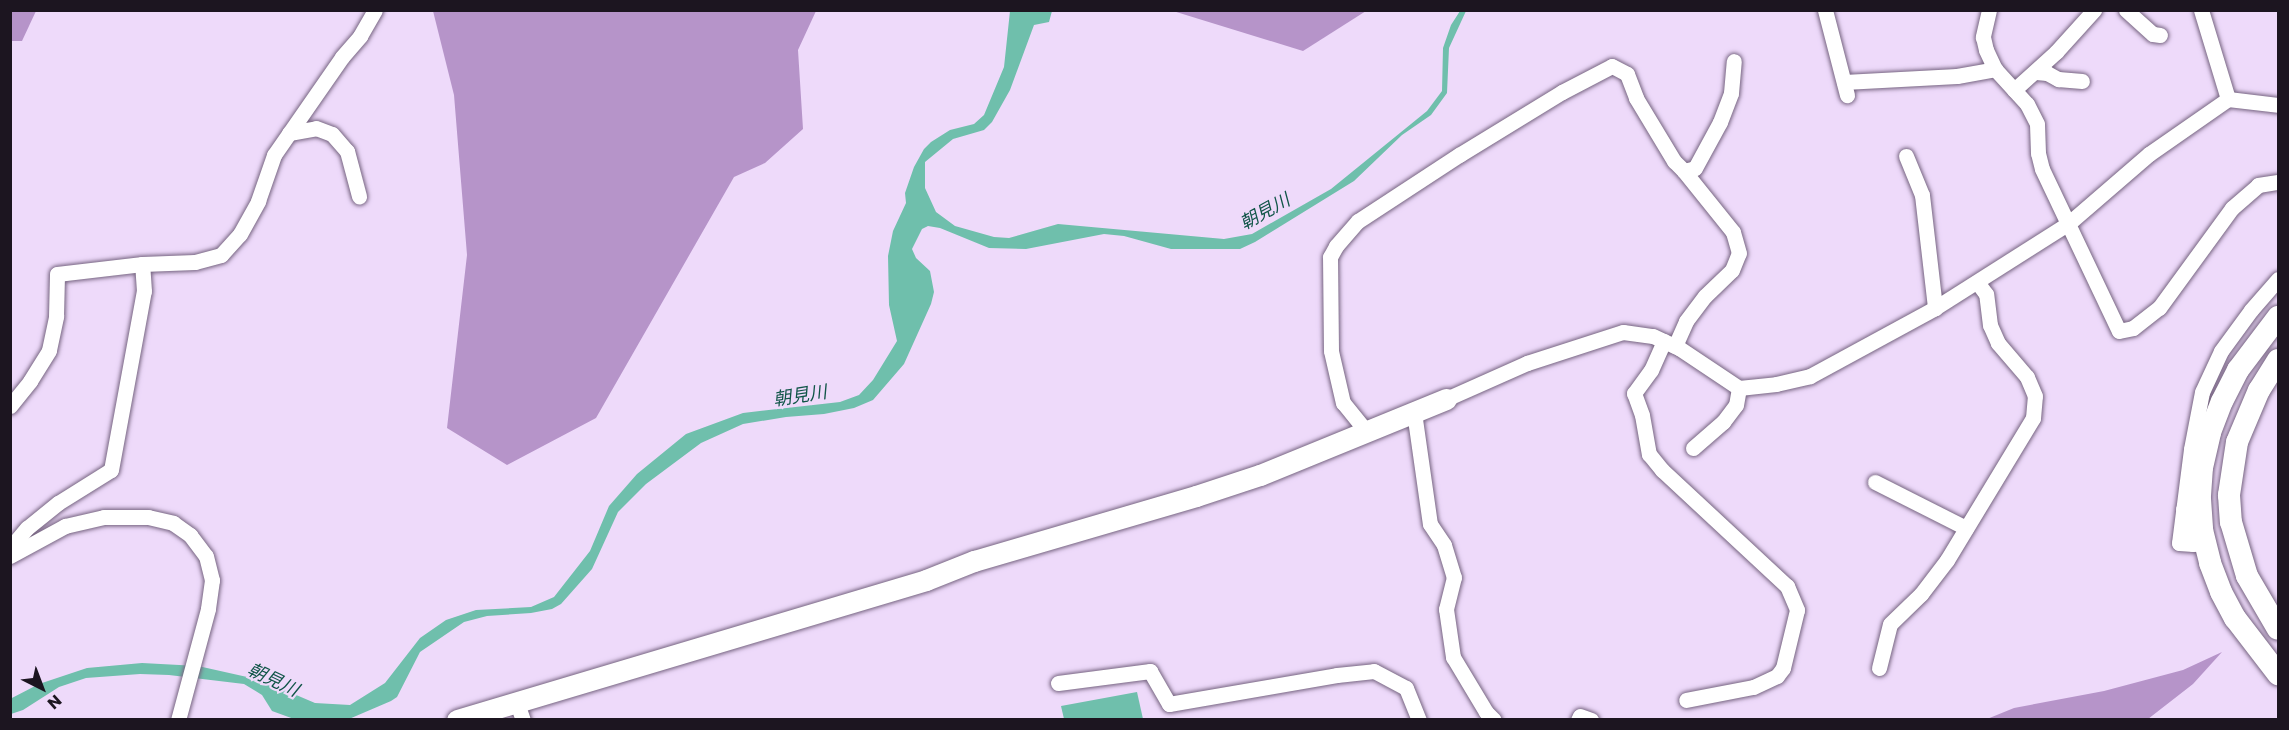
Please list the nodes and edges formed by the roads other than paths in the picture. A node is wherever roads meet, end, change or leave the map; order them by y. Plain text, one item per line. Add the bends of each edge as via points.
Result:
1 (375, 10) edge
2 (1826, 10) edge
3 (1989, 10) edge
4 (2126, 10) edge
5 (2201, 10) edge
6 (2093, 11) edge
7 (2160, 35) dead end
8 (1734, 62) dead end
9 (1995, 69) junction
10 (2036, 72) junction
11 (2082, 81) dead end
12 (2014, 90) junction
13 (2228, 99) junction
14 (2278, 105) edge
15 (289, 133) junction
16 (1906, 156) dead end
17 (1684, 171) junction
18 (2278, 182) edge
19 (359, 196) dead end
20 (2069, 223) junction
21 (142, 264) junction
22 (2278, 279) edge
23 (1977, 282) junction
24 (1935, 308) junction
25 (2278, 317) edge
26 (1669, 344) junction
27 (2278, 360) edge
28 (1739, 388) junction
29 (1446, 399) joint
30 (10, 406) edge
31 (1414, 412) junction
32 (1366, 431) junction
33 (1694, 448) dead end
34 (1875, 482) dead end
35 (2183, 509) dead end
36 (1966, 528) junction
37 (10, 548) edge
38 (10, 556) edge
39 (2278, 629) edge
40 (1879, 668) dead end
41 (2278, 674) edge
42 (1058, 683) dead end
43 (1686, 700) dead end
44 (520, 711) edge
45 (178, 720) edge
46 (457, 720) edge
47 (1419, 720) edge
48 (1494, 720) edge
49 (1578, 720) edge
50 (1591, 720) edge

1 - 15 street
2 - 9 street via 1846,89
3 - 9 street via 1983,37
4 - 7 street via 2153,34
5 - 13 street
6 - 10 street
8 - 17 street via 1731,93 1720,122 1695,168
9 - 12 street
10 - 11 street via 2047,72 2066,81
10 - 12 street
12 - 20 street via 2037,124 2042,169
13 - 14 street
13 - 20 street via 2149,154
15 - 19 street via 316,128 332,134 347,151
15 - 21 street via 274,155 258,201 240,234 221,255 195,262
16 - 24 street via 1922,195
17 - 26 street via 1733,232 1739,252 1732,270 1705,296
17 - 32 street via 1664,146 1627,74 1612,66 1562,92 1358,221 1330,257 1331,351 1343,403
18 - 20 street via 2258,185 2232,208 2159,308 2133,328 2119,331
20 - 23 street
21 - 30 street via 57,274 56,316 49,350
21 - 37 street via 144,291 111,470 58,503
22 - 35 street via 2222,351 2202,392
23 - 24 street
23 - 36 street via 1986,294 1990,324 1998,343 2027,378 2035,396 2033,418
24 - 28 street via 1810,376
25 - 41 main road via 2244,361 2222,401 2202,466 2200,499 2205,541 2221,591 2241,627
26 - 28 street
26 - 29 street via 1653,336 1623,332 1527,363
26 - 43 street via 1634,393 1649,454 1787,586 1797,610 1783,668 1777,676 1753,687
27 - 39 main road via 2259,390 2237,442 2229,495 2233,531 2247,576
28 - 33 street via 1736,405
29 - 31 street
31 - 32 street
31 - 48 street via 1430,524 1444,544 1454,577 1446,609 1453,657 1485,712
32 - 44 street via 1260,475 974,561
34 - 36 street
36 - 40 street via 1921,594 1890,624
38 - 45 street via 65,526 87,520 138,517 173,523 190,535 206,556 212,580
42 - 47 street via 1150,671 1169,704 1374,671 1406,688
44 - 46 street
49 - 50 street via 1581,716

